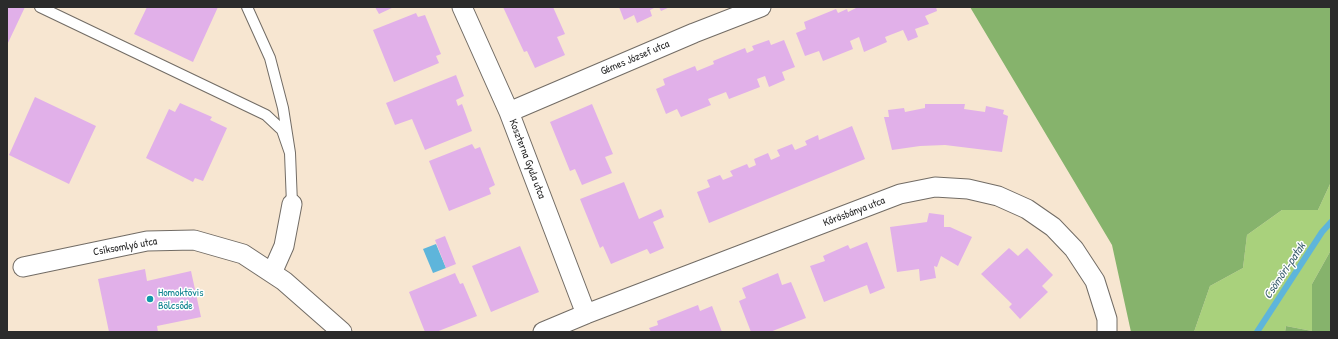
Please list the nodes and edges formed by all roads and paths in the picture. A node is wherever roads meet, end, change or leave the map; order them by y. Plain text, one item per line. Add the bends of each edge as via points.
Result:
1 (40, 7) edge
2 (247, 7) edge
3 (462, 7) edge
4 (761, 7) edge
5 (509, 112) junction
6 (290, 153) junction
7 (292, 204) joint
8 (23, 267) dead end
9 (272, 273) junction
10 (586, 314) junction
11 (342, 332) edge
12 (543, 332) edge
13 (1107, 332) edge

1 - 6 lane via 266,115 282,130
2 - 6 lane via 270,58 283,108
3 - 5 street, Koszterna Gyula utca
4 - 5 street, Gémes József utca
5 - 10 street, Koszterna Gyula utca
6 - 7 lane
7 - 9 street via 284,246
8 - 9 street, Csíksomlyó utca via 146,241 194,240 243,254
9 - 11 street, Csíksomlyó utca
10 - 12 street, Kőrösbánya utca
10 - 13 street, Kőrösbánya utca via 900,194 935,187 968,189 998,196 1027,209 1053,227 1074,249 1095,281 1107,319

